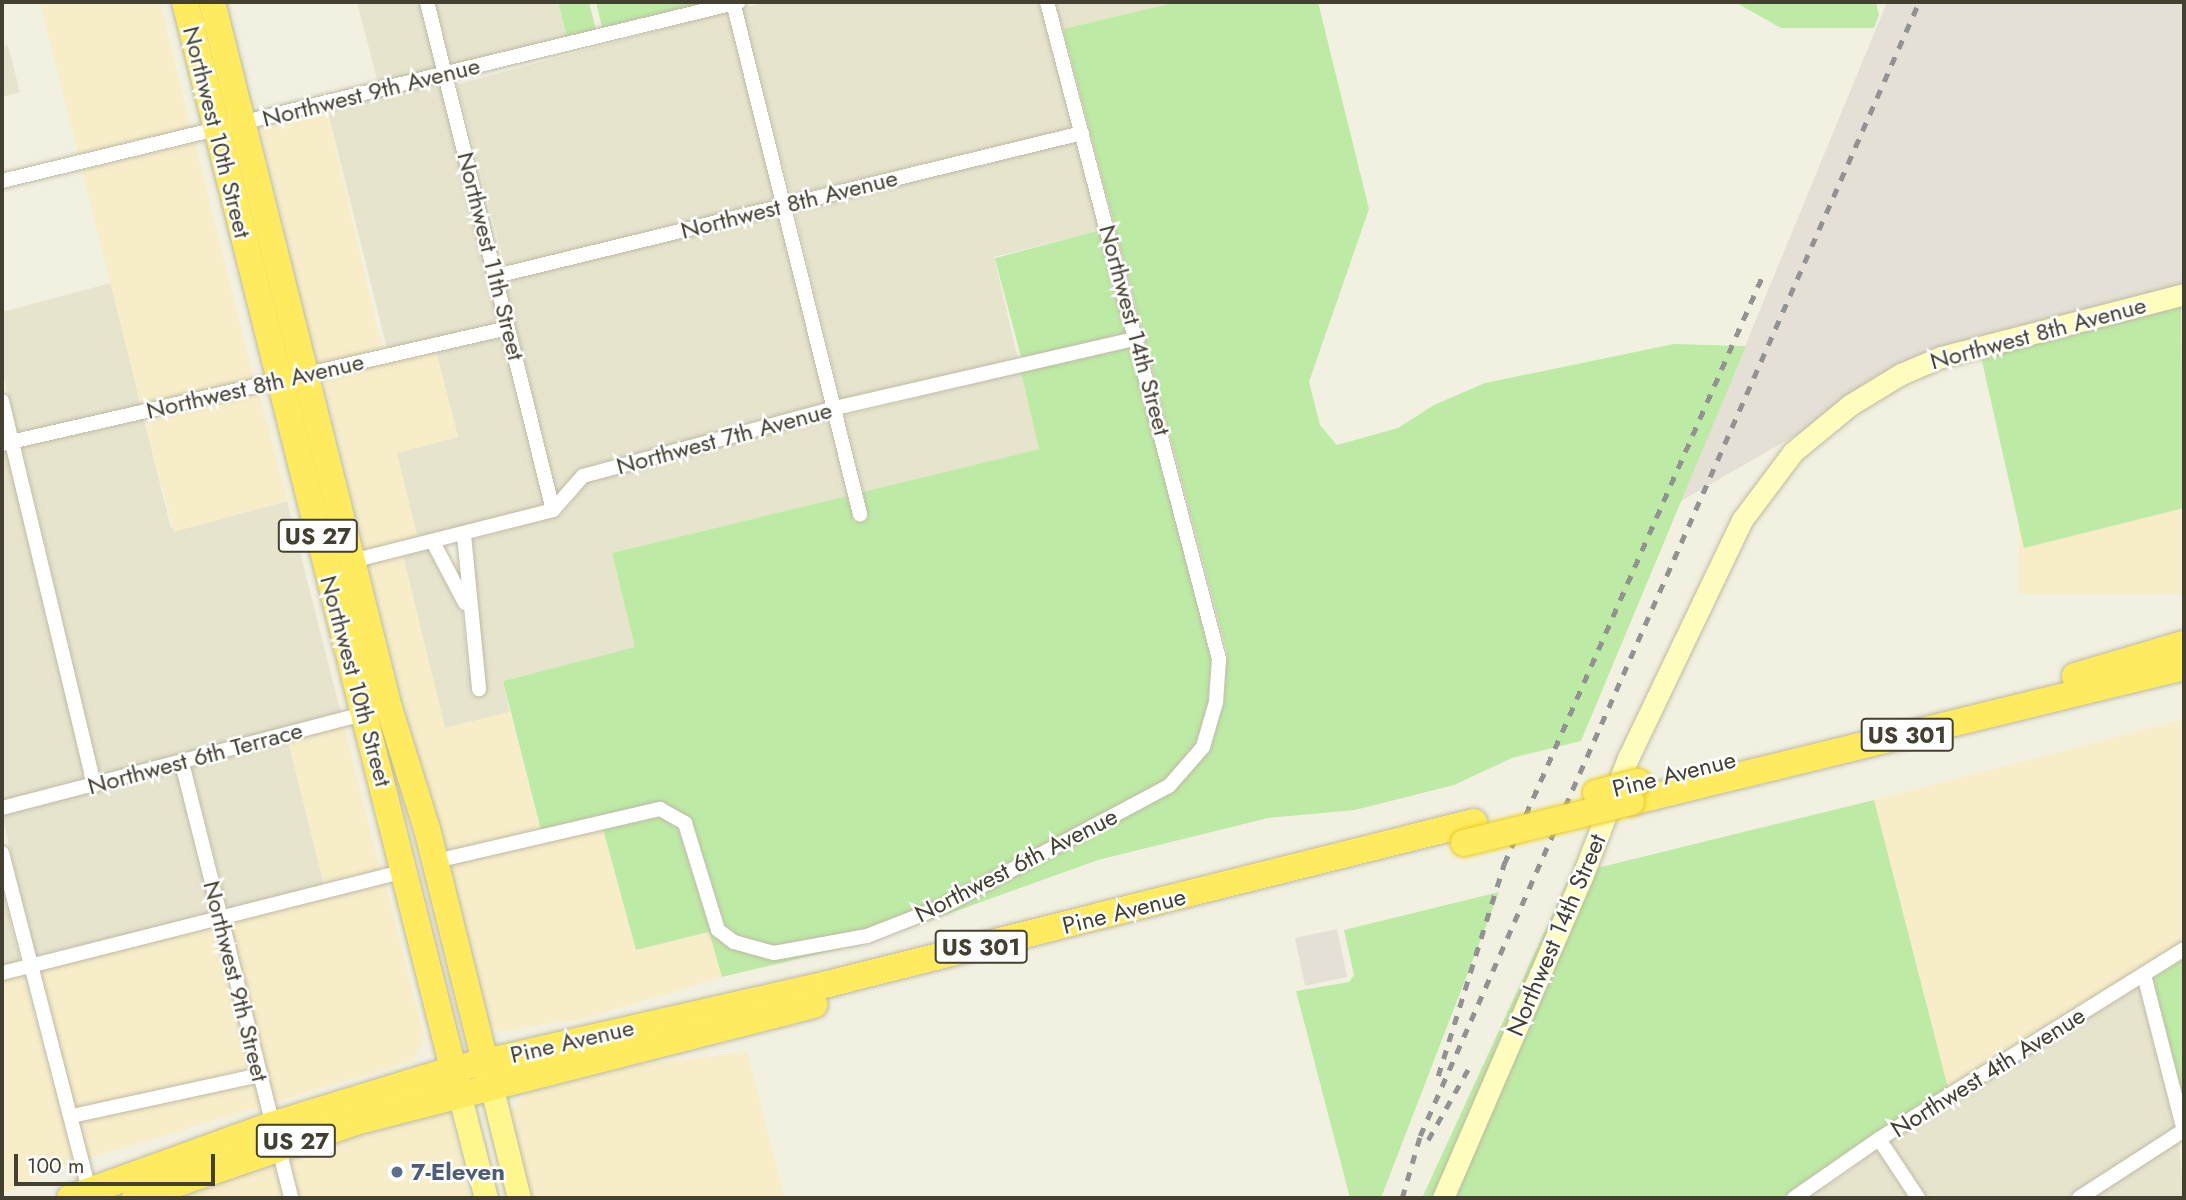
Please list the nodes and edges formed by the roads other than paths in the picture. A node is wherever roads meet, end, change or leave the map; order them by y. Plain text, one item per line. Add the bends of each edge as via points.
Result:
1 (185, 2) edge
2 (212, 2) edge
3 (427, 2) edge
4 (735, 2) edge
5 (1047, 2) edge
6 (445, 74) junction
7 (230, 127) junction
8 (1082, 132) junction
9 (2, 181) edge
10 (785, 204) junction
11 (496, 276) junction
12 (2184, 294) edge
13 (508, 328) junction
14 (1138, 338) junction
15 (305, 375) junction
16 (279, 381) junction
17 (2, 401) edge
18 (835, 408) junction
19 (7, 443) edge
20 (553, 510) junction
21 (860, 514) dead end
22 (1742, 520) joint
23 (464, 535) junction
24 (433, 542) junction
25 (339, 564) junction
26 (470, 611) junction
27 (2184, 644) edge
28 (1219, 659) joint
29 (2184, 667) edge
30 (479, 689) dead end
31 (389, 708) junction
32 (363, 714) junction
33 (182, 763) junction
34 (94, 785) junction
35 (1634, 792) junction
36 (2, 808) edge
37 (2, 853) edge
38 (436, 861) junction
39 (405, 871) junction
40 (220, 918) junction
41 (2184, 949) edge
42 (29, 966) junction
43 (2, 973) edge
44 (2144, 975) junction
45 (488, 1073) junction
46 (260, 1074) junction
47 (457, 1081) junction
48 (72, 1116) junction
49 (2184, 1130) edge
50 (275, 1136) junction
51 (1879, 1139) junction
52 (79, 1194) edge
53 (135, 1198) edge
54 (290, 1198) edge
55 (486, 1198) edge
56 (519, 1198) edge
57 (1443, 1198) edge
58 (1794, 1198) edge
59 (1918, 1198) edge
60 (2079, 1198) edge

1 - 7 highway, Northwest 10th Street / US 27
2 - 7 highway, Northwest 10th Street / US 27
3 - 6 street, Northwest 11th Street
4 - 6 street, Northwest 9th Avenue
4 - 10 street
5 - 8 street, Northwest 14th Street
6 - 7 street, Northwest 9th Avenue
6 - 11 street, Northwest 11th Street
7 - 9 street, Northwest 9th Avenue
7 - 15 highway, Northwest 10th Street / US 27
7 - 16 highway, Northwest 10th Street / US 27
8 - 10 street, Northwest 8th Avenue
8 - 14 street, Northwest 14th Street
10 - 11 street, Northwest 8th Avenue
10 - 18 street
11 - 13 street, Northwest 11th Street
12 - 22 street, Northwest 8th Avenue via 1998,340 1901,374 1850,405 1793,452
13 - 15 street, Northwest 8th Avenue
13 - 20 street, Northwest 11th Street
14 - 18 street, Northwest 7th Avenue
14 - 28 street, Northwest 14th Street
15 - 16 street, Northwest 8th Avenue
15 - 25 highway, Northwest 10th Street / US 27
16 - 19 street, Northwest 8th Avenue
16 - 25 highway, Northwest 10th Street / US 27
17 - 19 street
18 - 20 street, Northwest 7th Avenue via 583,476
18 - 21 street
19 - 34 street
20 - 23 street
22 - 57 street, Northwest 14th Street via 1628,758 1582,877
23 - 24 street
23 - 26 street
24 - 25 street
24 - 26 street
25 - 31 highway, Northwest 10th Street / US 27
25 - 32 highway, Northwest 10th Street / US 27
26 - 30 street
27 - 35 highway, Pine Avenue / US 301
28 - 38 street, Northwest 6th Avenue via 1216,702 1203,747 1169,786 944,906 867,936 774,953 734,942 718,930 685,823 660,809
29 - 35 highway, Pine Avenue / US 301
31 - 32 street, Northwest 6th Terrace
31 - 38 highway, Northwest 10th Street / US 27
32 - 33 street, Northwest 6th Terrace
32 - 39 highway, Northwest 10th Street / US 27
33 - 34 street, Northwest 6th Terrace
33 - 40 street, Northwest 9th Street
34 - 36 street, Northwest 6th Terrace
35 - 45 highway, Pine Avenue / US 301, bridge
37 - 42 street
38 - 45 highway, Northwest 10th Street / US 27
39 - 40 street
39 - 47 highway, Northwest 10th Street / US 27
40 - 42 street
40 - 46 street, Northwest 9th Street
41 - 44 street, Northwest 4th Avenue
42 - 43 street
42 - 48 street
44 - 49 street
44 - 51 street, Northwest 4th Avenue
45 - 47 highway, Pine Avenue / US 27
45 - 56 main road
46 - 48 street
46 - 50 street, Northwest 9th Street
47 - 50 highway, Pine Avenue / US 27
47 - 55 main road, Northwest 10th Street
48 - 52 street
49 - 60 street
50 - 52 highway, Pine Avenue / US 27
50 - 53 highway, Pine Avenue / US 27
50 - 54 street, Northwest 9th Street
51 - 58 street, Northwest 4th Avenue
51 - 59 street

